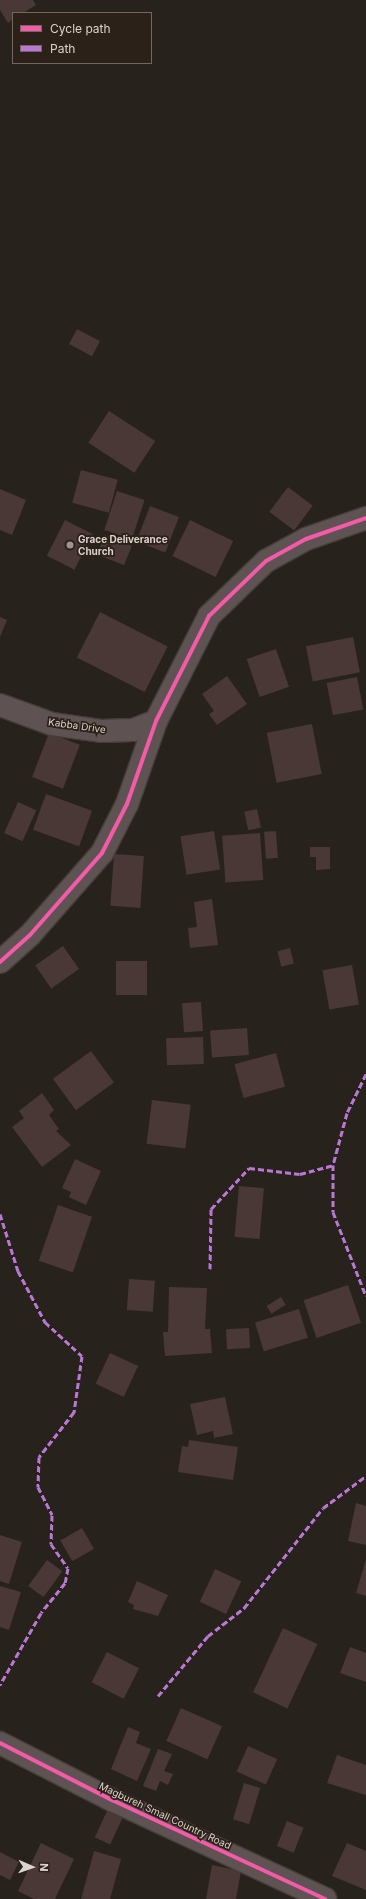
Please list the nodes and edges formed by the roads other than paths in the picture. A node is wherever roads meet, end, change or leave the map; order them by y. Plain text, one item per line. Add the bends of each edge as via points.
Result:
1 (366, 518) edge
2 (0, 705) edge
3 (156, 721) junction
4 (0, 962) edge
5 (0, 1743) edge
6 (325, 1899) edge

1 - 3 street via 306,539 266,561 209,616
2 - 3 street, Kabba Drive via 52,724 101,730 133,730
3 - 4 street via 127,804 102,853 30,935
5 - 6 street, Magbureh Small Country Road via 112,1800

